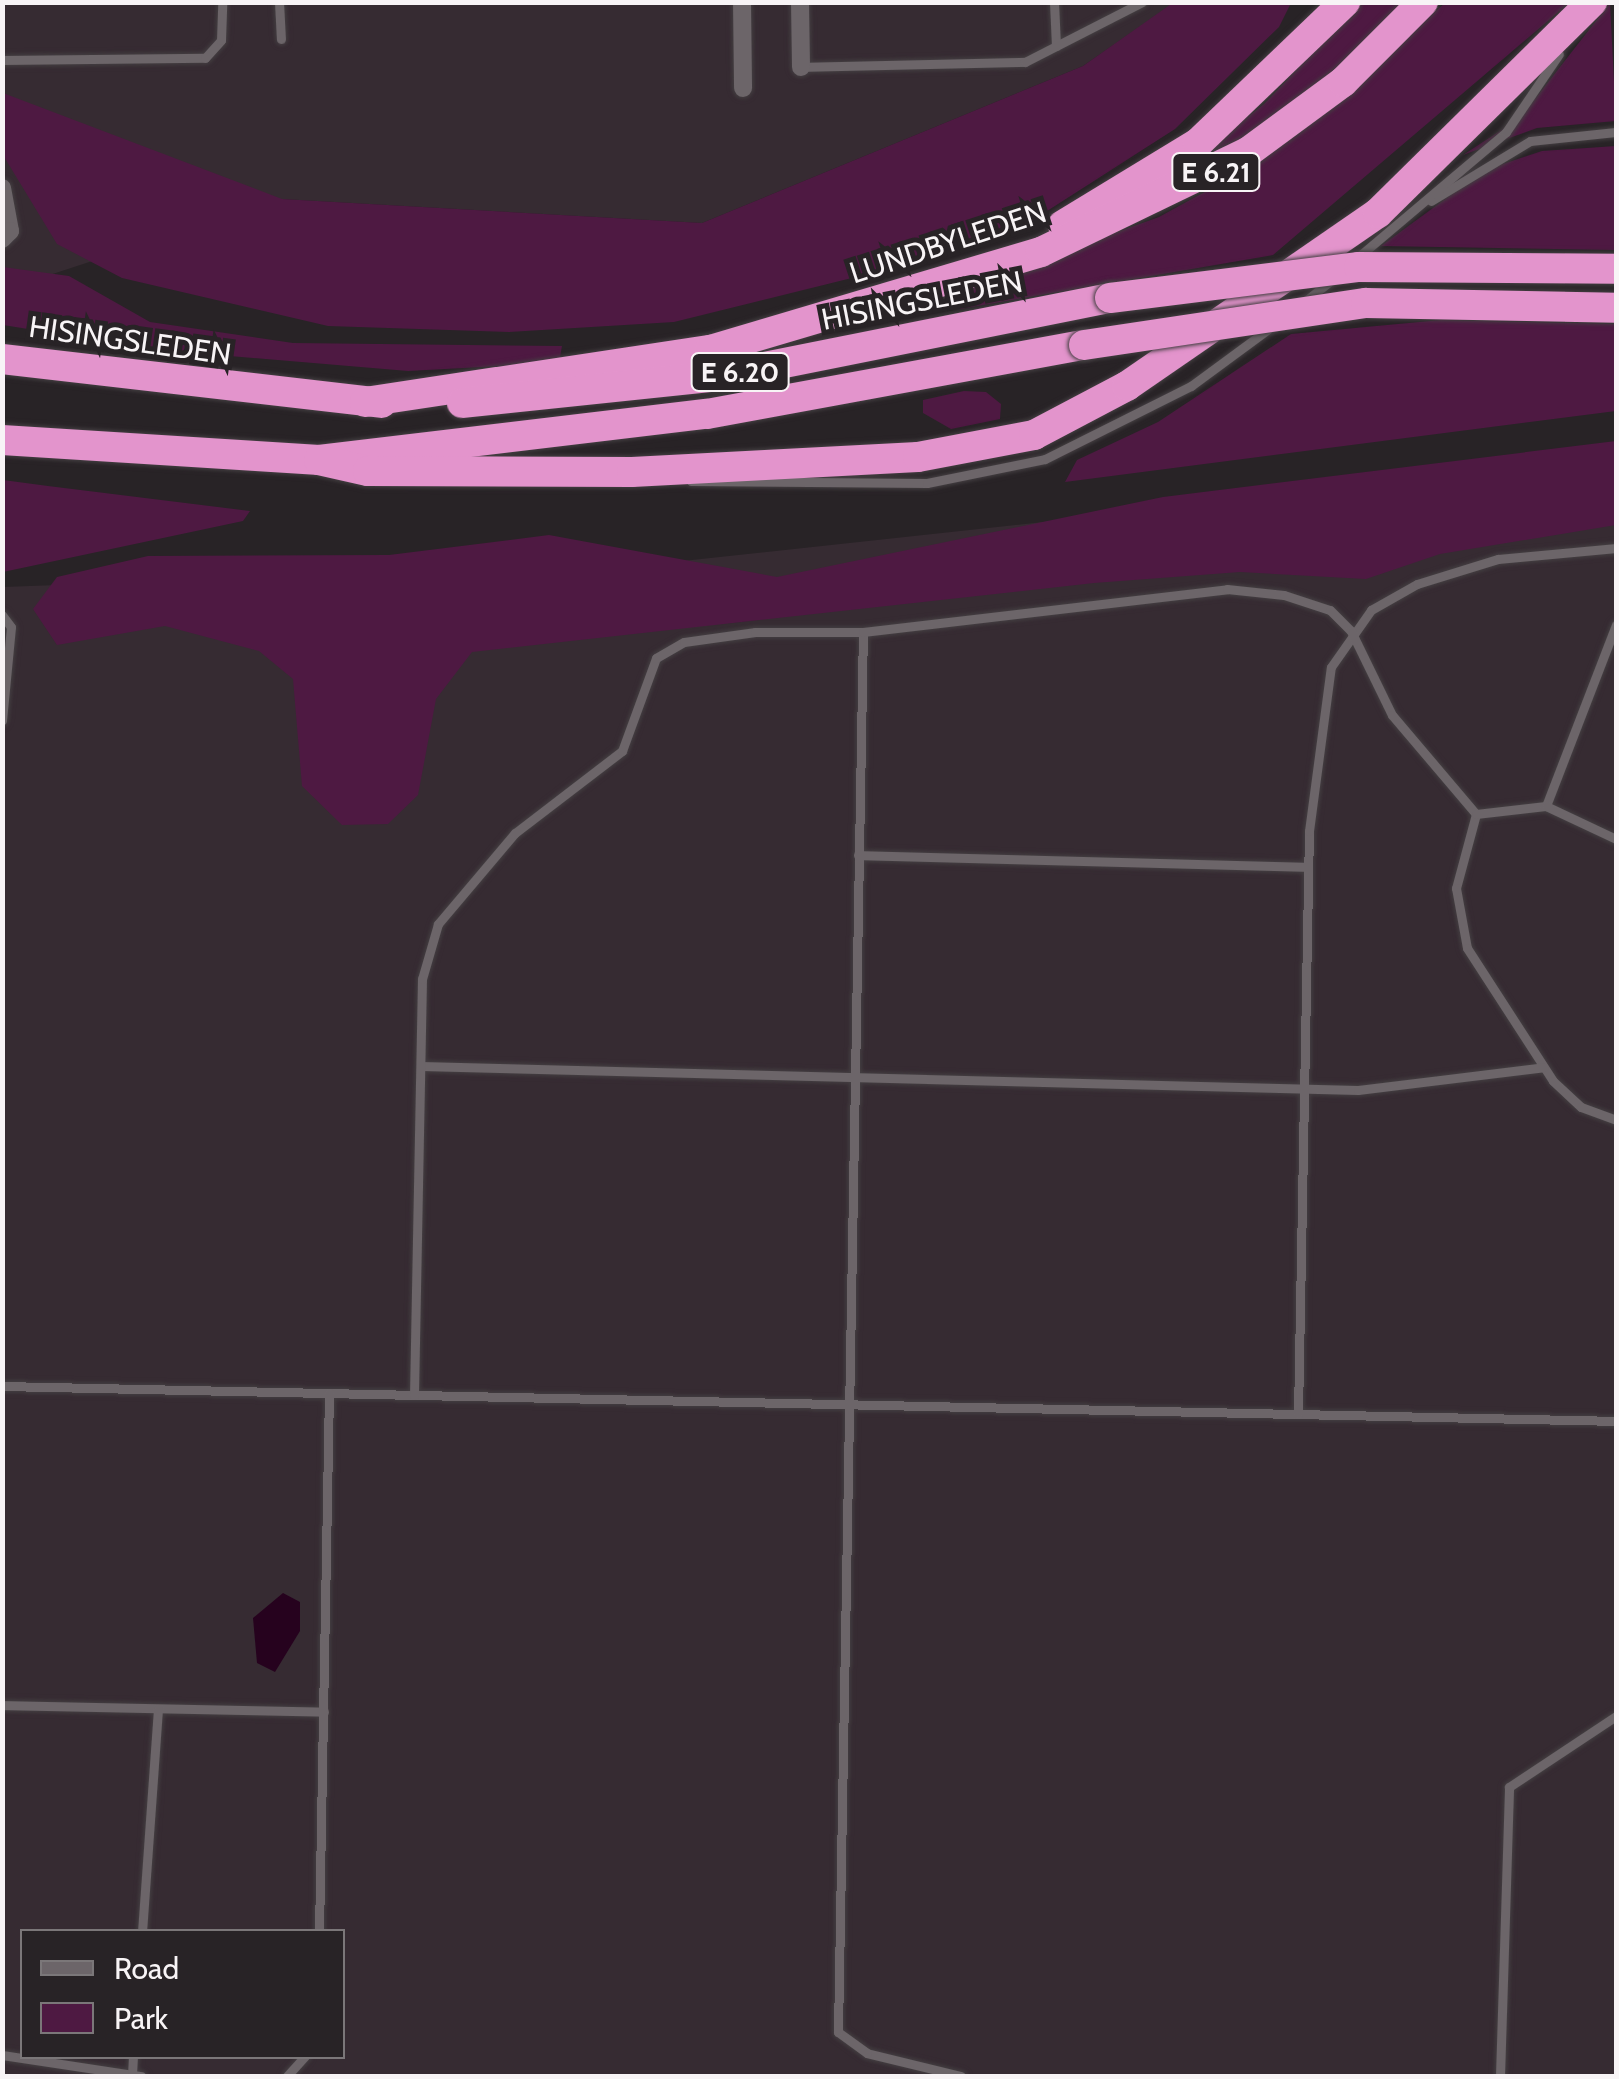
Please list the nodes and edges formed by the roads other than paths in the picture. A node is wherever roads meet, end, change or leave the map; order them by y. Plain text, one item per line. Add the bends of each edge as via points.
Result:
1 (222, 2) edge
2 (279, 2) edge
3 (742, 2) edge
4 (800, 2) edge
5 (1054, 2) edge
6 (1142, 2) edge
7 (1345, 2) edge
8 (1423, 2) edge
9 (1593, 2) edge
10 (281, 38) dead end
11 (1056, 46) junction
12 (2, 60) edge
13 (800, 67) joint
14 (743, 88) dead end
15 (1616, 132) edge
16 (2, 188) edge
17 (2, 239) edge
18 (1376, 241) junction
19 (1616, 269) edge
20 (968, 272) junction
21 (1616, 308) edge
22 (2, 359) edge
23 (366, 402) junction
24 (2, 440) edge
25 (319, 460) junction
26 (632, 472) junction
27 (1616, 548) edge
28 (2, 615) edge
29 (1616, 625) edge
30 (1350, 631) junction
31 (863, 632) junction
32 (2, 721) edge
33 (1546, 806) junction
34 (1476, 814) junction
35 (1616, 838) edge
36 (858, 855) junction
37 (1308, 867) junction
38 (422, 1066) junction
39 (1544, 1066) junction
40 (853, 1076) junction
41 (1302, 1088) junction
42 (1616, 1120) edge
43 (2, 1386) edge
44 (328, 1393) junction
45 (414, 1395) junction
46 (844, 1404) junction
47 (1298, 1414) junction
48 (1616, 1421) edge
49 (2, 1704) edge
50 (158, 1710) junction
51 (324, 1712) junction
52 (1616, 1716) edge
53 (142, 1929) edge
54 (319, 1929) edge
55 (28, 2059) edge
56 (132, 2075) edge
57 (141, 2076) edge
58 (961, 2076) edge
59 (1500, 2076) edge

1 - 12 lane via 222,40 205,58
2 - 10 lane
3 - 14 street
4 - 13 street
5 - 11 lane
6 - 11 lane
7 - 20 highway via 1198,143
8 - 20 highway, LUNDBYLEDEN / E 6.21 via 1344,82 1229,164 1122,220
9 - 18 lane via 1506,132
9 - 26 highway via 1378,214 1077,417 968,452
11 - 13 lane via 1025,62
15 - 18 lane via 1561,134 1498,153
16 - 17 street via 10,231
18 - 26 lane via 1191,386 1044,460 856,486 717,485
19 - 23 highway, HISINGSLEDEN / E 6.20, bridge via 1394,265 1110,298 607,392
20 - 23 highway, LUNDBYLEDEN / E 6.21 via 710,350
21 - 25 highway, E 6.20, bridge via 1366,303 1084,344 708,414
22 - 23 highway, HISINGSLEDEN / E 6.20
24 - 25 highway, E 6.20
25 - 26 highway via 368,471
27 - 30 lane via 1461,568 1372,610
28 - 32 lane via 10,627
29 - 33 lane
30 - 31 lane via 1330,610 1227,589
30 - 34 lane via 1392,715
30 - 37 lane via 1324,688
31 - 36 lane
31 - 38 lane via 755,632 684,642 656,658 622,751 515,833 438,924 424,956
33 - 34 lane
33 - 35 lane
34 - 39 lane via 1458,872 1460,931
36 - 37 lane
36 - 40 lane
37 - 41 lane
38 - 40 lane
38 - 45 lane
39 - 41 lane via 1431,1088
39 - 42 lane via 1581,1108
40 - 41 lane
40 - 46 lane
41 - 47 lane
43 - 44 lane
44 - 45 lane
44 - 51 lane
45 - 46 lane
46 - 47 lane
46 - 58 lane via 838,2032 866,2052
47 - 48 lane
49 - 50 lane
50 - 51 lane
50 - 53 lane
51 - 54 lane
52 - 59 lane via 1509,1787
55 - 56 lane
56 - 57 lane

